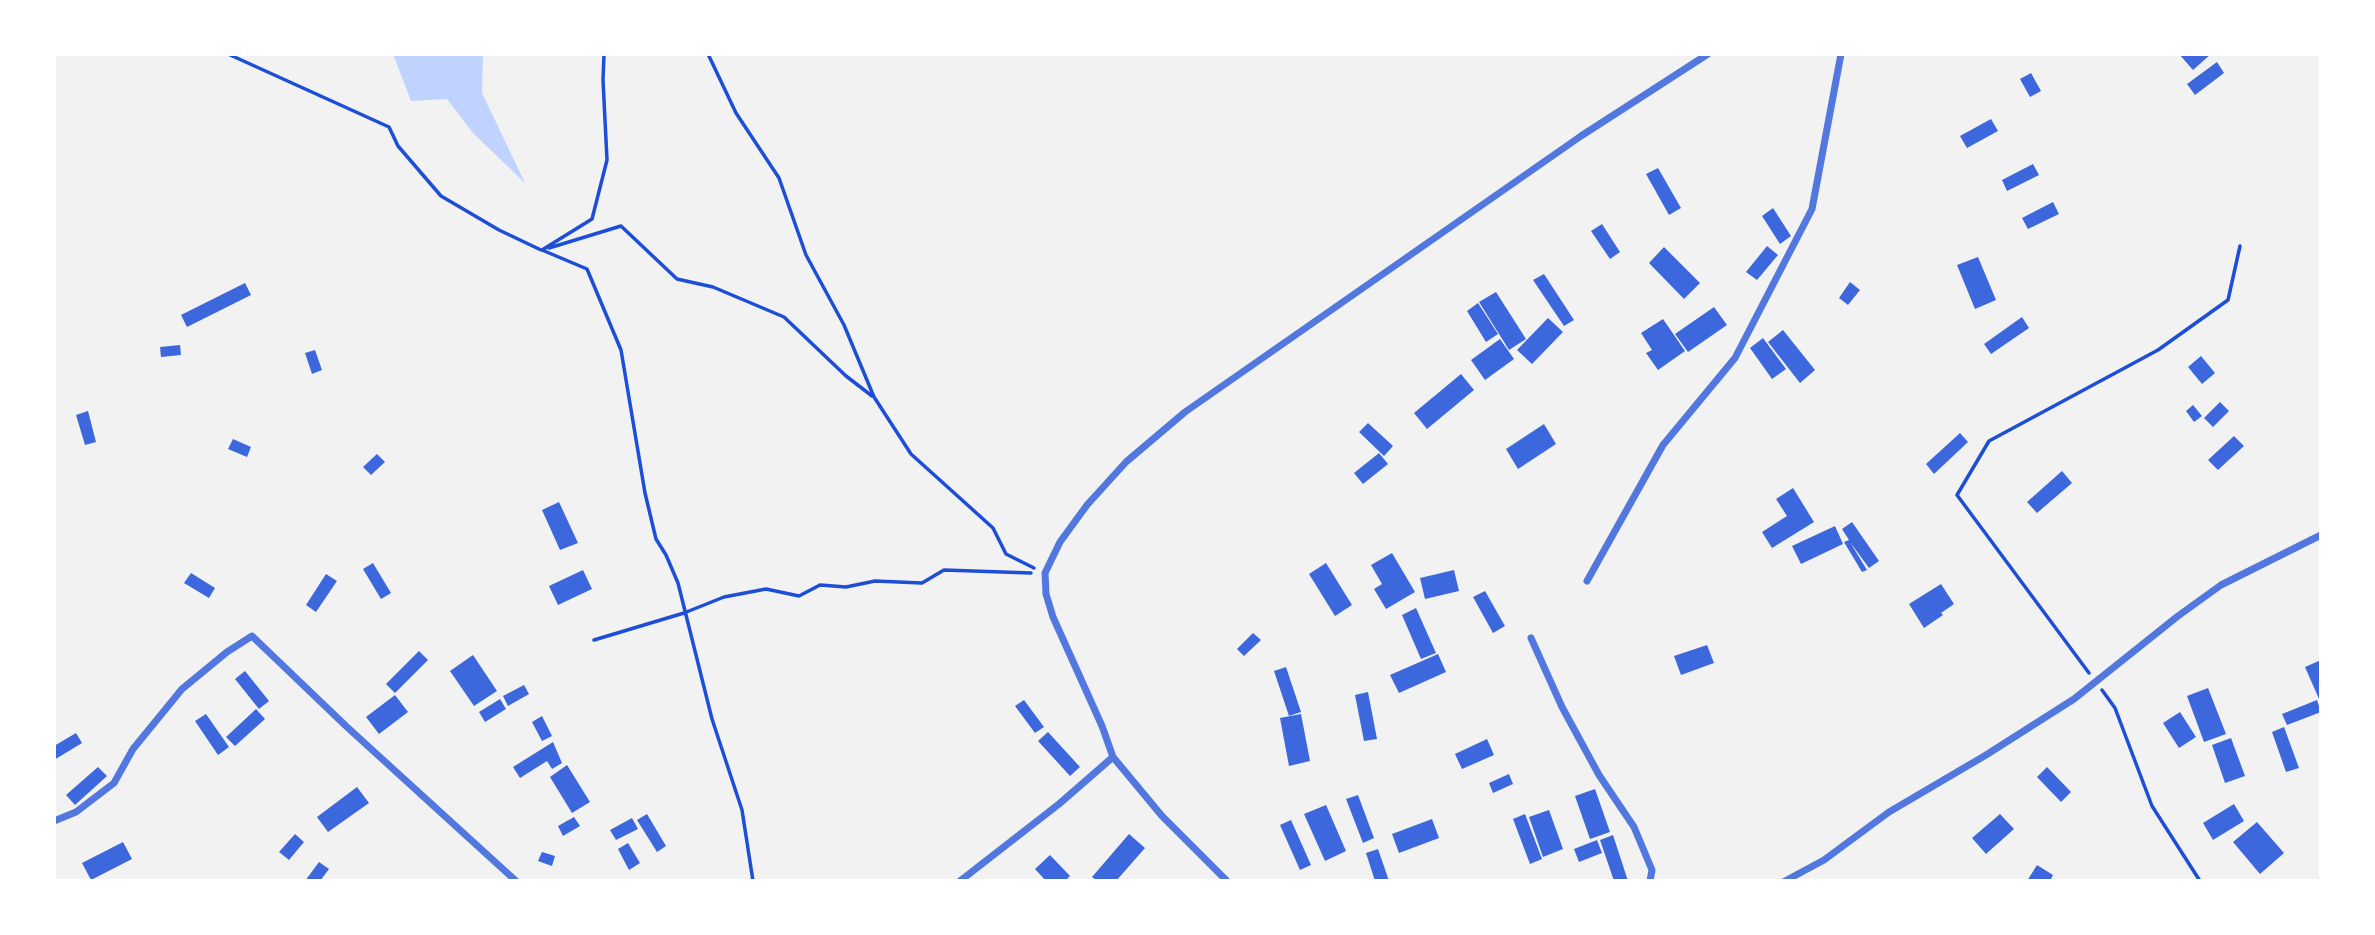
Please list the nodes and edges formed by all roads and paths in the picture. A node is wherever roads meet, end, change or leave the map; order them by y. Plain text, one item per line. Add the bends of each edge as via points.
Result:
1 (228, 54) edge
2 (604, 54) edge
3 (708, 54) edge
4 (1708, 54) edge
5 (1840, 54) edge
6 (2240, 246) dead end
7 (542, 250) junction
8 (874, 397) junction
9 (2321, 535) edge
10 (1045, 573) junction
11 (1587, 581) dead end
12 (684, 613) junction
13 (1531, 638) dead end
14 (594, 640) dead end
15 (2091, 676) dead end
16 (2099, 686) dead end
17 (1114, 757) junction
18 (54, 821) edge
19 (516, 881) edge
20 (753, 881) edge
21 (960, 881) edge
22 (1227, 881) edge
23 (1650, 881) edge
24 (1785, 881) edge
25 (2200, 881) edge

1 - 7 path via 389,127 398,146 441,196
2 - 7 path via 607,160 592,219
3 - 8 path via 736,113 779,178 806,255 844,326
4 - 10 street via 1581,136 1185,412 1126,462 1087,505 1060,542
5 - 11 street via 1812,209 1735,358 1663,445
6 - 15 path via 2228,300 2158,350 1989,441 1957,495
7 - 8 path via 621,226 677,279 713,287 784,317
7 - 12 path via 587,269 621,350 656,540 678,583
8 - 10 path via 911,454 993,528 1006,554
9 - 24 street via 2221,585 2074,699
10 - 12 path via 944,569 922,583 820,585 799,596 766,589 724,597
10 - 17 street via 1053,617
12 - 14 path
12 - 20 path via 742,810
13 - 23 street via 1574,730 1634,827 1652,870
16 - 25 path via 2115,708 2152,806
17 - 21 street
17 - 22 street via 1162,816
18 - 19 street via 76,812 114,783 133,749 182,689 252,636

